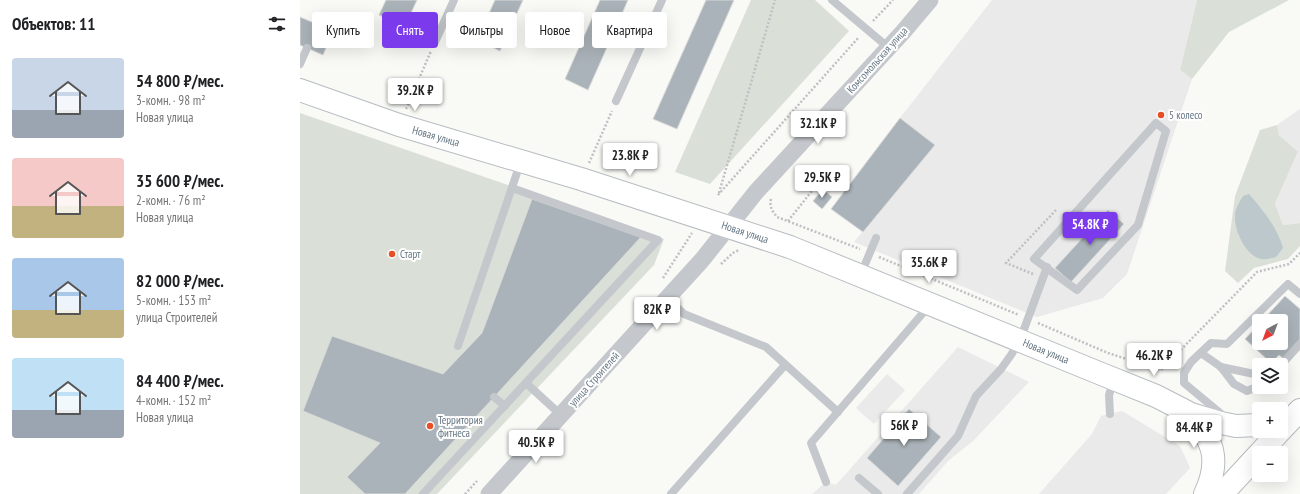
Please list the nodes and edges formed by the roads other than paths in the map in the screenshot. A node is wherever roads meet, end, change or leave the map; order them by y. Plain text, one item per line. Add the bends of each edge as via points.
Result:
1 (454, 0) edge
2 (662, 0) edge
3 (832, 0) edge
4 (930, 0) edge
5 (438, 35) edge
6 (307, 48) dead end
7 (885, 57) junction
8 (300, 64) edge
9 (300, 90) edge
10 (616, 102) dead end
11 (521, 161) junction
12 (512, 188) junction
13 (728, 226) junction
14 (876, 238) dead end
15 (1047, 267) junction
16 (860, 275) junction
17 (1300, 294) edge
18 (667, 298) junction
19 (931, 304) junction
20 (1020, 340) junction
21 (1300, 344) edge
22 (458, 346) dead end
23 (1201, 353) junction
24 (1287, 358) edge
25 (785, 365) junction
26 (1221, 367) junction
27 (1252, 374) edge
28 (1115, 379) junction
29 (526, 383) junction
30 (1252, 389) edge
31 (494, 397) dead end
32 (1300, 399) edge
33 (505, 406) junction
34 (1177, 408) junction
35 (1288, 408) edge
36 (1300, 410) edge
37 (838, 412) junction
38 (1110, 414) dead end
39 (561, 415) junction
40 (1288, 423) edge
41 (1252, 425) edge
42 (1236, 426) junction
43 (1274, 438) edge
44 (1267, 446) edge
45 (1252, 462) edge
46 (859, 478) dead end
47 (826, 482) dead end
48 (423, 494) edge
49 (489, 494) edge
50 (671, 494) edge
51 (878, 494) edge
52 (906, 494) edge
53 (1206, 494) edge
54 (1222, 494) edge

1 - 5 lane
2 - 10 lane
3 - 7 lane via 866,29
4 - 7 street, Комсомольская улица
6 - 8 lane
7 - 13 street, Комсомольская улица via 756,192
9 - 11 main road, Новая улица via 399,125
11 - 12 lane
11 - 13 main road, Новая улица
12 - 22 lane
12 - 29 lane via 548,203 658,240
13 - 16 main road, Новая улица
13 - 18 street, улица Строителей via 702,260
14 - 16 lane
15 - 15 lane via 1034,259 1156,123 1166,131 1138,225 1077,290
15 - 20 lane
16 - 19 main road, Новая улица
17 - 23 lane via 1288,284 1227,344 1211,343
18 - 25 lane via 684,314 766,347
18 - 39 street, улица Строителей
19 - 20 main road, Новая улица
19 - 37 lane
20 - 28 main road, Новая улица
20 - 52 lane via 1001,369 976,396 958,436
21 - 24 lane
23 - 26 lane
23 - 42 lane via 1184,373 1184,383
25 - 37 lane
25 - 50 lane
26 - 27 lane
26 - 30 lane via 1234,384 1247,391
28 - 34 main road, Новая улица
28 - 38 lane via 1109,395
29 - 33 lane
29 - 39 lane
31 - 33 lane
32 - 35 main road
33 - 48 lane
34 - 42 main road via 1204,419
34 - 53 main road via 1199,426 1211,445 1214,470
36 - 40 main road
37 - 47 lane via 811,443
39 - 49 street, улица Строителей
41 - 42 main road
43 - 44 main road
45 - 54 main road
46 - 51 lane

